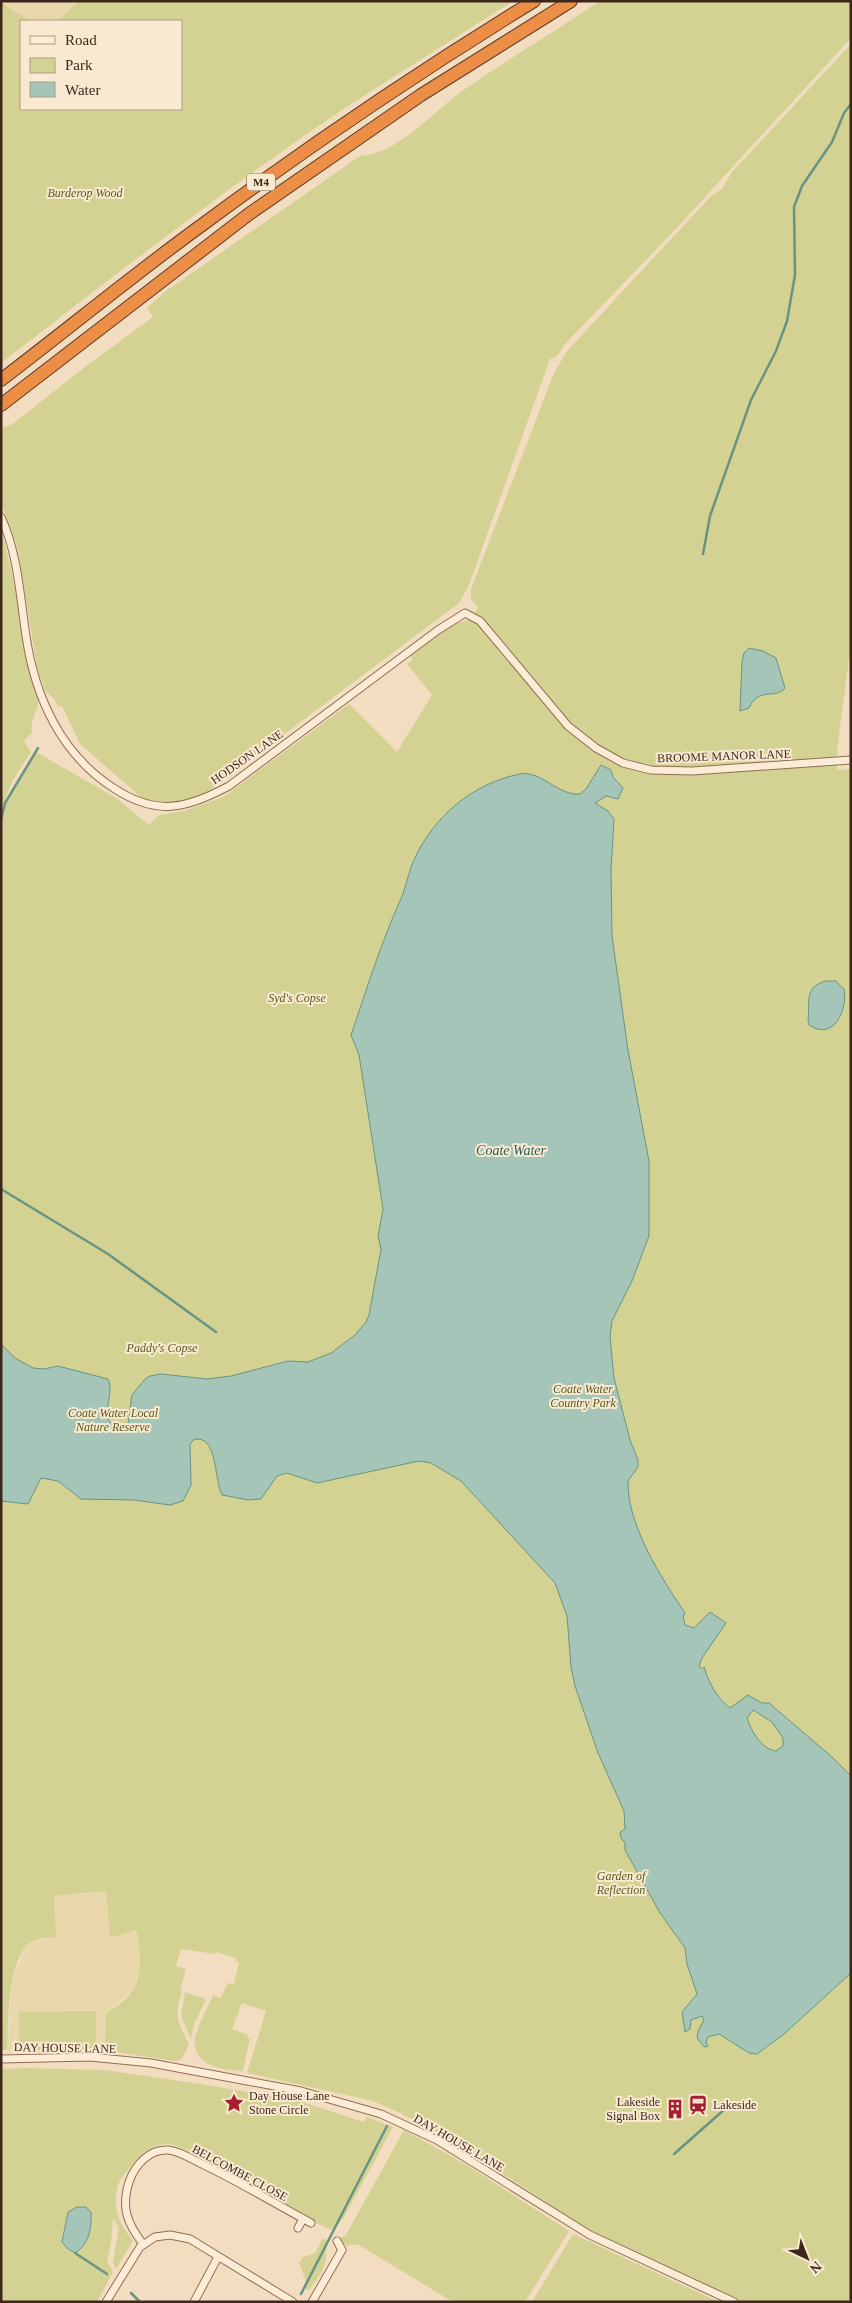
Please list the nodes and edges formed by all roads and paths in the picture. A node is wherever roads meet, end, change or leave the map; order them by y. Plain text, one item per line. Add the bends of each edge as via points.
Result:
1 (534, 1) edge
2 (571, 1) edge
3 (1, 380) edge
4 (1, 405) edge
5 (1, 517) edge
6 (480, 621) joint
7 (851, 760) edge
8 (1, 2059) edge
9 (303, 2219) junction
10 (311, 2223) dead end
11 (298, 2228) dead end
12 (337, 2241) dead end
13 (143, 2244) junction
14 (218, 2257) junction
15 (106, 2302) edge
16 (194, 2302) edge
17 (293, 2302) edge
18 (312, 2302) edge
19 (734, 2302) edge

1 - 3 highway, M4 via 315,143 200,226
2 - 4 highway, M4 via 428,90 209,243
5 - 6 street, HODSON LANE via 14,557 33,672 52,721 80,760 99,778 128,797 152,806 185,805 229,786 451,621 465,613
6 - 7 street, BROOME MANOR LANE via 568,726 596,748 623,763 650,770 692,771
8 - 19 street, DAY HOUSE LANE via 90,2057 151,2063 279,2086 381,2114 437,2140 590,2235
9 - 10 street, BELCOMBE CLOSE
9 - 11 street
9 - 13 street, BELCOMBE CLOSE via 215,2170 179,2153 160,2151 144,2158 137,2166 124,2201 128,2222
12 - 18 street via 345,2250
13 - 14 street via 160,2236 178,2235
13 - 15 street
14 - 16 street
14 - 17 street

